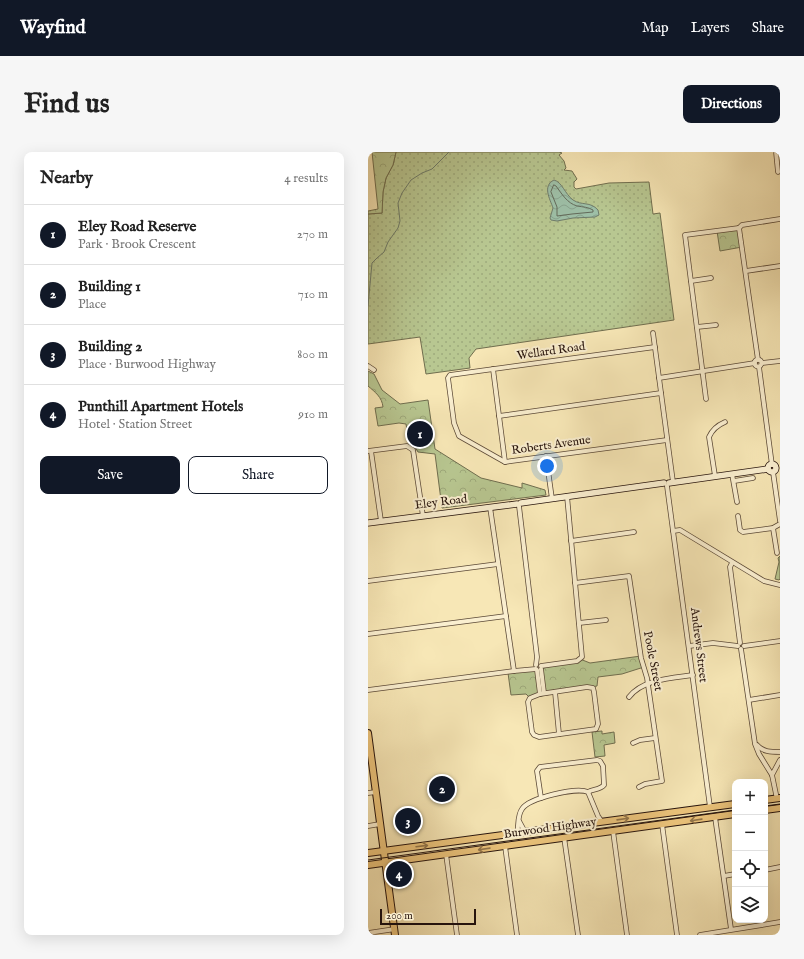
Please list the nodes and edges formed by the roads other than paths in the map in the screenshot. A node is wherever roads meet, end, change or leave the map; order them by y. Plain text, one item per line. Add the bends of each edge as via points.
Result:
1 (776, 152) edge
2 (778, 172) dead end
3 (780, 220) edge
4 (740, 228) junction
5 (780, 266) edge
6 (746, 271) junction
7 (711, 278) dead end
8 (691, 281) junction
9 (716, 324) dead end
10 (697, 327) junction
11 (653, 333) dead end
12 (655, 347) junction
13 (780, 361) edge
14 (758, 363) junction
15 (368, 366) edge
16 (492, 369) junction
17 (374, 370) dead end
18 (702, 372) junction
19 (450, 375) joint
20 (659, 378) junction
21 (661, 392) junction
22 (706, 398) dead end
23 (498, 416) junction
24 (725, 422) dead end
25 (667, 440) junction
26 (370, 451) edge
27 (546, 456) junction
28 (504, 462) junction
29 (774, 468) edge
30 (732, 474) junction
31 (715, 476) junction
32 (753, 478) dead end
33 (734, 481) junction
34 (668, 483) junction
35 (780, 484) edge
36 (775, 485) junction
37 (567, 496) junction
38 (552, 499) junction
39 (737, 502) dead end
40 (519, 504) junction
41 (490, 507) junction
42 (422, 516) junction
43 (738, 516) dead end
44 (381, 521) junction
45 (780, 521) edge
46 (368, 523) edge
47 (780, 524) edge
48 (773, 528) junction
49 (673, 531) junction
50 (634, 532) dead end
51 (571, 541) junction
52 (777, 553) dead end
53 (732, 563) junction
54 (498, 564) junction
55 (368, 581) edge
56 (575, 583) junction
57 (780, 585) edge
58 (506, 616) junction
59 (606, 620) dead end
60 (579, 623) junction
61 (368, 634) edge
62 (780, 641) edge
63 (689, 646) junction
64 (741, 646) junction
65 (539, 667) junction
66 (514, 671) junction
67 (693, 675) junction
68 (648, 684) junction
69 (368, 690) edge
70 (554, 692) junction
71 (542, 693) junction
72 (780, 695) edge
73 (629, 697) dead end
74 (749, 700) junction
75 (368, 732) edge
76 (559, 734) junction
77 (655, 738) junction
78 (633, 743) dead end
79 (755, 744) junction
80 (780, 752) edge
81 (780, 760) edge
82 (772, 775) junction
83 (639, 787) dead end
84 (376, 792) junction
85 (588, 792) junction
86 (368, 793) edge
87 (541, 798) junction
88 (778, 799) edge
89 (768, 800) edge
90 (732, 804) edge
91 (710, 807) junction
92 (780, 808) edge
93 (595, 809) junction
94 (768, 810) edge
95 (732, 814) edge
96 (715, 817) junction
97 (519, 820) junction
98 (602, 822) junction
99 (594, 823) junction
100 (380, 824) junction
101 (662, 824) junction
102 (368, 826) edge
103 (613, 831) junction
104 (525, 832) junction
105 (517, 833) junction
106 (564, 837) junction
107 (460, 841) junction
108 (505, 846) junction
109 (384, 851) junction
110 (466, 851) junction
111 (368, 853) edge
112 (446, 854) junction
113 (386, 862) junction
114 (368, 865) edge
115 (780, 867) edge
116 (768, 869) edge
117 (732, 875) edge
118 (724, 876) junction
119 (780, 922) edge
120 (731, 929) junction
121 (395, 932) edge
122 (368, 933) edge
123 (457, 935) edge
124 (517, 935) edge
125 (578, 935) edge
126 (627, 935) edge
127 (677, 935) edge
128 (700, 935) edge

1 - 2 street
3 - 4 street via 742,225
4 - 6 street
4 - 8 street via 685,235
5 - 6 street
6 - 14 street
7 - 8 street
8 - 10 street
9 - 10 street
10 - 18 street
11 - 12 street, Andrews Street
12 - 16 street, Wellard Road
12 - 20 street, Andrews Street
13 - 14 street
14 - 18 street
14 - 29 street
15 - 17 street
16 - 19 street, Wellard Road
16 - 23 street
18 - 20 street
18 - 22 street
19 - 28 street, Roberts Avenue via 448,378 454,423 459,436
20 - 21 street, Andrews Street
21 - 23 street
21 - 25 street, Andrews Street
23 - 28 street
24 - 31 street via 711,432 709,437
25 - 27 street, Roberts Avenue
25 - 34 street, Andrews Street
26 - 42 street via 407,446 413,450
26 - 44 street
27 - 28 street, Roberts Avenue
27 - 38 street
29 - 30 main road, Eley Road
29 - 36 street
30 - 31 main road, Eley Road
30 - 33 street
31 - 34 main road, Eley Road
32 - 33 street
33 - 39 street
34 - 37 main road, Eley Road
34 - 49 street, Andrews Street
35 - 36 street
36 - 45 street
37 - 38 main road, Eley Road
37 - 51 street
38 - 40 main road, Eley Road
40 - 41 main road, Eley Road
40 - 65 street
41 - 42 main road, Eley Road
41 - 54 street
42 - 44 main road, Eley Road
43 - 48 street via 740,530 743,532
44 - 46 main road, Eley Road
47 - 48 street
48 - 52 street
49 - 53 street via 680,530
49 - 63 street, Andrews Street
50 - 51 street
51 - 56 street
53 - 57 street via 764,581
53 - 64 street via 730,567
54 - 55 street
54 - 58 street
56 - 60 street
56 - 68 street, Poole Street via 629,576 641,658
58 - 61 street
58 - 66 street
59 - 60 street
60 - 65 street via 582,657
62 - 64 street
63 - 64 street via 712,643
63 - 67 street, Andrews Street
64 - 74 street
65 - 66 street
65 - 71 street
66 - 69 street
67 - 68 street
67 - 91 street, Andrews Street
68 - 73 street via 632,692
68 - 77 street, Poole Street
70 - 71 street
70 - 76 street
70 - 76 street via 593,688 598,724 594,730
71 - 76 street via 528,700 533,734 539,737
72 - 74 street
74 - 79 street
75 - 84 main road
77 - 78 street
77 - 83 street, Poole Street via 662,781
79 - 80 street via 766,751
79 - 82 street
81 - 82 street
82 - 88 street
84 - 86 street
84 - 100 main road
85 - 87 street via 568,792
85 - 87 street via 604,785 602,764 599,760 540,767 537,771
85 - 93 street
87 - 97 street via 524,806 519,813
88 - 89 main road
90 - 91 main road, Burwood Highway
98 -> 91 main road, Burwood Highway
92 - 94 main road
93 - 98 street
93 - 99 street
95 - 96 main road, Burwood Highway
96 -> 101 main road, Burwood Highway
96 - 118 street
97 - 104 street
97 - 105 street
98 - 99 main road, Burwood Highway
99 - 104 main road, Burwood Highway
100 - 102 street
100 - 109 main road
101 - 103 main road, Burwood Highway
101 - 127 street
103 - 106 main road, Burwood Highway
103 - 126 street
104 - 105 main road, Burwood Highway
105 - 107 main road, Burwood Highway
106 - 108 main road, Burwood Highway
106 - 125 street
109 -> 107 main road, Burwood Highway
107 - 110 main road via 461,847
108 -> 110 main road, Burwood Highway
108 - 124 street
109 - 111 main road, Burwood Highway
109 - 113 main road
110 - 112 main road, Burwood Highway
112 - 113 main road, Burwood Highway
112 - 123 street
113 - 114 main road, Burwood Highway
113 - 121 main road
115 - 116 street
117 - 118 street
118 - 120 street
119 - 120 street
120 - 128 street
121 - 122 street

